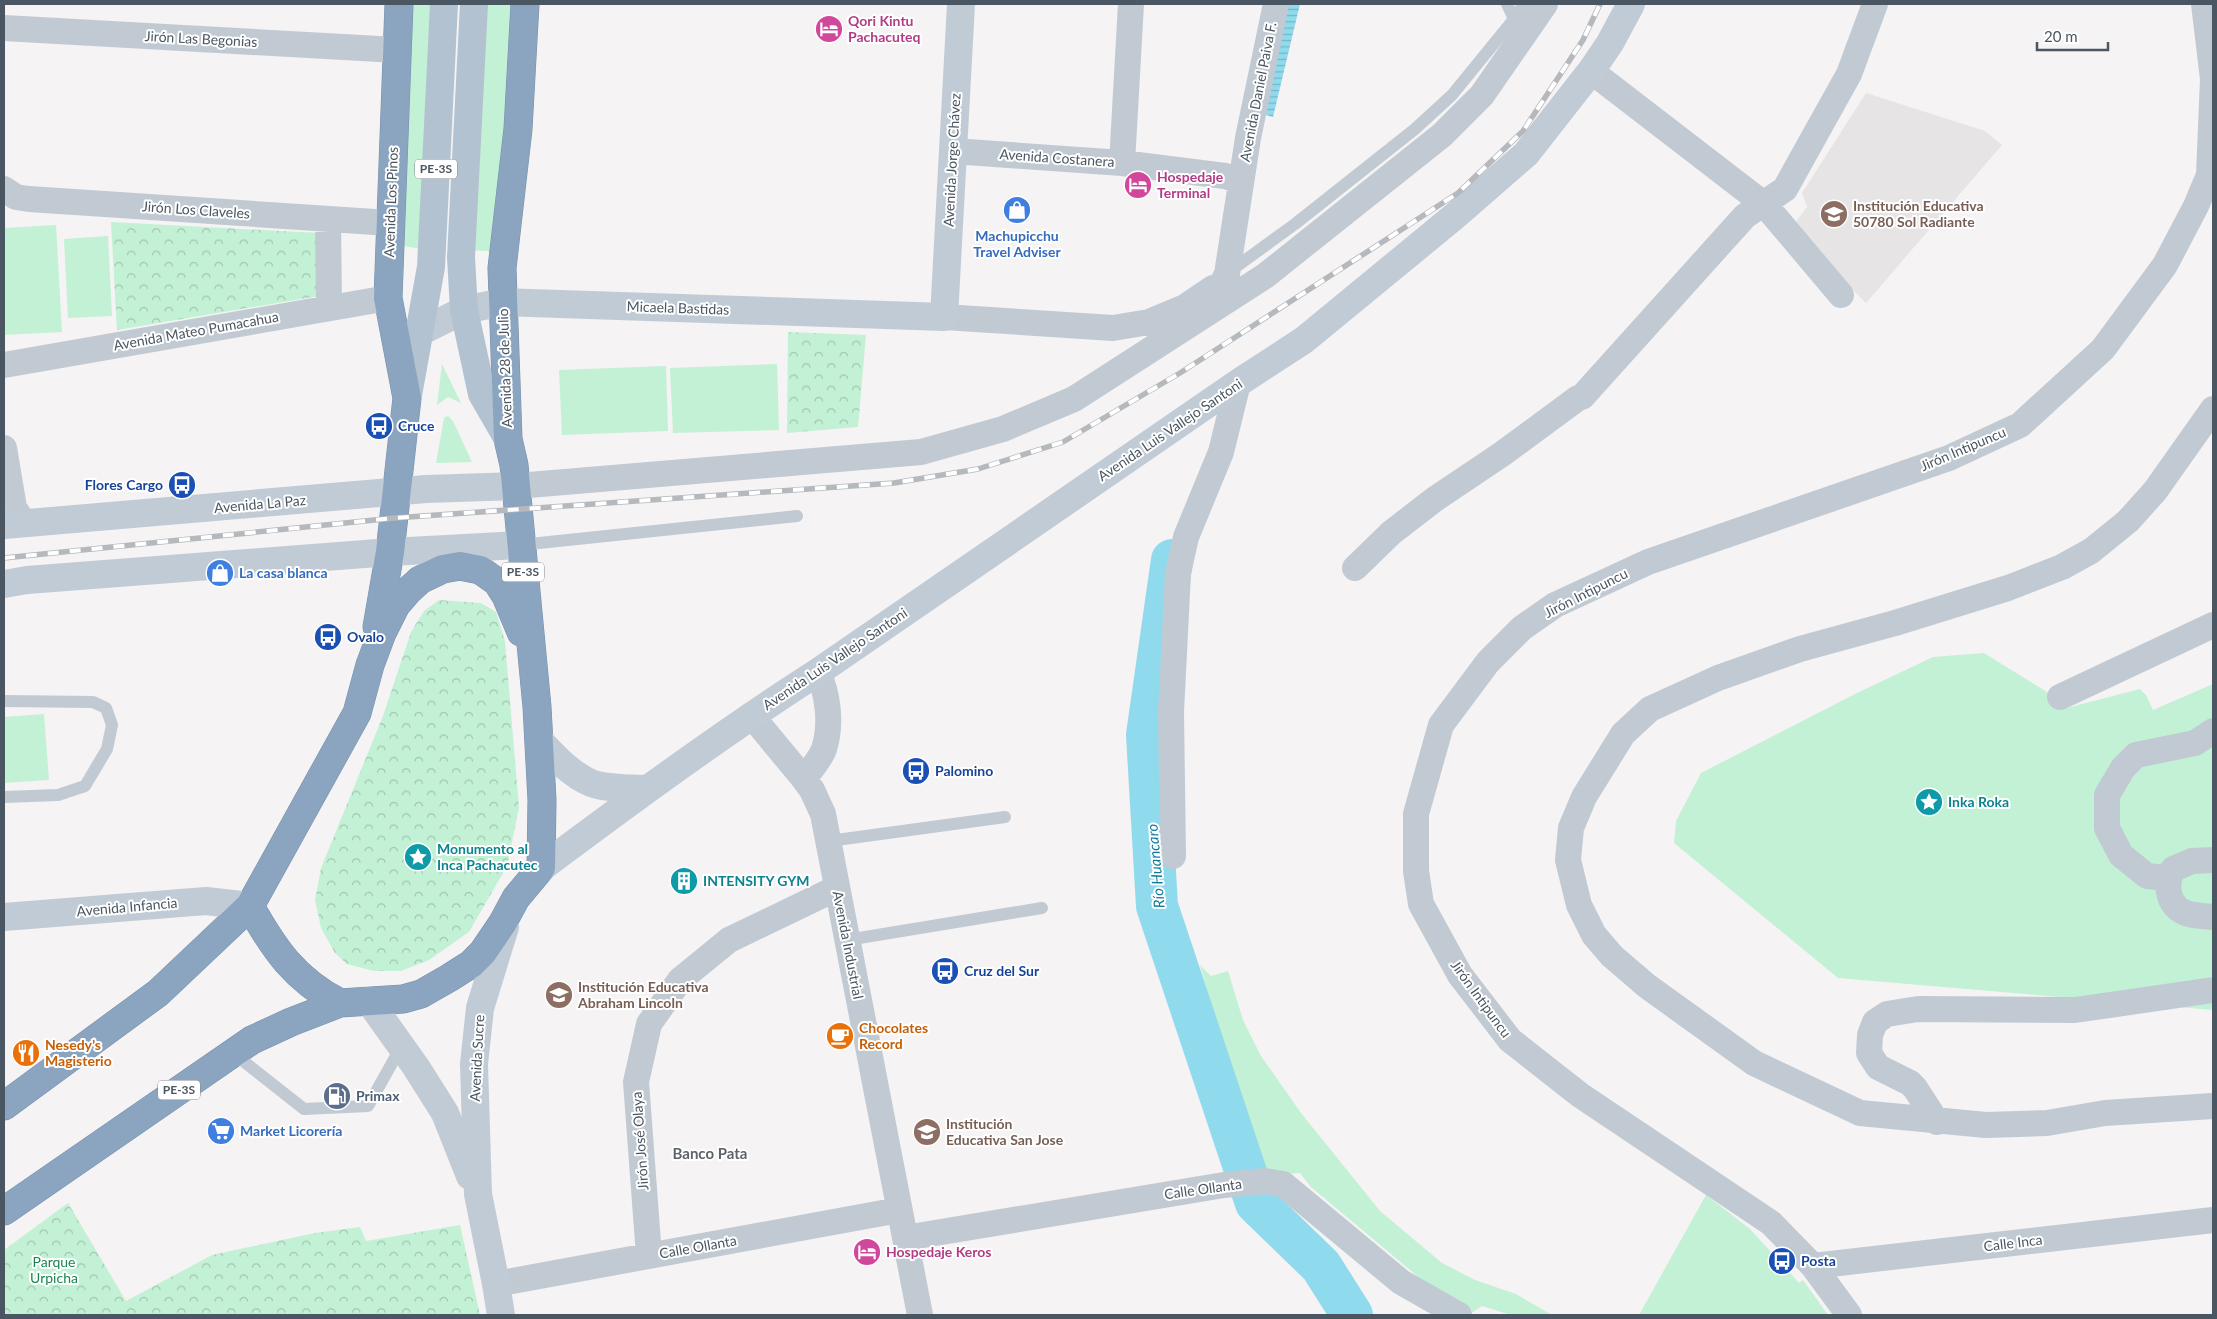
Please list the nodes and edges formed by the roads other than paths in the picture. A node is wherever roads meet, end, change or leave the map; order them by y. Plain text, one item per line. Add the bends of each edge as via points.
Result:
1 (399, 4) edge
2 (444, 4) edge
3 (474, 4) edge
4 (525, 4) edge
5 (961, 4) edge
6 (1131, 4) edge
7 (1276, 4) edge
8 (1507, 4) edge
9 (1524, 4) edge
10 (1545, 4) edge
11 (1631, 4) edge
12 (1874, 4) edge
13 (2204, 4) edge
14 (1514, 19) junction
15 (4, 28) edge
16 (398, 50) junction
17 (1591, 71) junction
18 (2213, 79) edge
19 (953, 151) junction
20 (1122, 163) junction
21 (1241, 181) junction
22 (4, 189) edge
23 (1765, 205) junction
24 (328, 220) junction
25 (390, 223) junction
26 (1227, 274) junction
27 (1841, 295) dead end
28 (388, 298) junction
29 (503, 302) junction
30 (329, 307) junction
31 (464, 310) junction
32 (944, 316) junction
33 (1193, 323) junction
34 (418, 332) junction
35 (4, 365) edge
36 (1238, 383) junction
37 (407, 398) junction
38 (2213, 409) edge
39 (508, 439) junction
40 (4, 448) edge
41 (517, 486) junction
42 (397, 493) junction
43 (797, 516) dead end
44 (14, 524) edge
45 (520, 545) junction
46 (390, 552) junction
47 (1355, 568) dead end
48 (4, 584) edge
49 (2213, 625) edge
50 (370, 665) junction
51 (818, 672) junction
52 (2060, 697) dead end
53 (4, 701) edge
54 (537, 707) junction
55 (751, 715) junction
56 (2207, 738) edge
57 (539, 740) junction
58 (804, 779) junction
59 (646, 789) junction
60 (4, 797) edge
61 (1005, 817) dead end
62 (829, 841) junction
63 (1173, 856) dead end
64 (2213, 860) edge
65 (541, 868) junction
66 (2168, 878) junction
67 (837, 888) junction
68 (516, 898) junction
69 (250, 906) junction
70 (1042, 908) dead end
71 (4, 917) edge
72 (2213, 917) edge
73 (847, 940) junction
74 (2213, 990) edge
75 (369, 1001) junction
76 (340, 1003) junction
77 (401, 1047) junction
78 (233, 1053) junction
79 (4, 1106) edge
80 (2213, 1106) edge
81 (1936, 1122) junction
82 (478, 1194) junction
83 (899, 1210) junction
84 (4, 1211) edge
85 (2213, 1220) edge
86 (905, 1238) junction
87 (649, 1256) junction
88 (1813, 1266) junction
89 (496, 1284) junction
90 (501, 1315) edge
91 (920, 1315) edge
92 (1459, 1315) edge
93 (1849, 1315) edge

1 - 16 highway, Avenida Los Pinos
2 - 34 main road, PE-3S via 430,267
3 - 31 main road, Avenida 28 de Julio / PE-3S via 461,257
4 - 29 highway, Avenida 28 de Julio via 518,129 502,268
5 - 19 street, Avenida Jorge Chávez
6 - 20 street, Avenida Costanera
7 - 21 street, Avenida Daniel Paiva F.
8 - 14 lane
9 - 14 lane
10 - 33 street via 1482,94 1442,135 1265,276
11 - 17 street, Avenida Luis Vallejo Santoni
12 - 23 street via 1844,82 1786,189
13 - 18 street, Jirón Intipuncu
14 - 26 lane via 1437,109
15 - 16 street, Jirón Las Begonias
16 - 25 highway, Avenida Los Pinos
17 - 23 street
17 - 36 street, Avenida Luis Vallejo Santoni via 1526,154 1304,340
18 - 88 street, Jirón Intipuncu via 2209,175 2165,265 2103,349 2020,425 1949,458 1648,562 1555,605 1522,628 1488,662 1441,725 1416,814 1416,871 1421,904 1460,975 1510,1040 1580,1095 1770,1223
19 - 20 street, Avenida Costanera
19 - 32 street, Avenida Jorge Chávez
20 - 21 street via 1225,176
21 - 26 street, Avenida Daniel Paiva F.
22 - 24 street, Jirón Los Claveles via 16,197 29,199
23 - 27 street
23 - 47 street via 1745,216 1582,397 1435,499 1391,533
24 - 25 street, Jirón Los Claveles
24 - 30 street
25 - 28 highway, Avenida Los Pinos
26 - 32 street via 1208,293 1185,307 1150,322 1113,328
26 - 33 street, Avenida Daniel Paiva F. via 1216,295
28 - 30 street, Avenida Mateo Pumacahua
28 - 37 highway, Avenida Los Pinos
29 - 31 street, Micaela Bastidas
29 - 32 street, Micaela Bastidas
29 - 39 highway, Avenida 28 de Julio
30 - 35 street, Avenida Mateo Pumacahua
31 - 34 street, Micaela Bastidas
31 - 39 main road, Avenida 28 de Julio / PE-3S via 482,394
33 - 41 street via 1074,398 1004,429 921,452
34 - 37 main road, PE-3S
36 - 51 street, Avenida Luis Vallejo Santoni
36 - 63 street via 1221,452 1186,537 1178,573 1171,712
37 - 42 highway, PE-3S
38 - 81 street via 2154,491 2128,521 2091,551 2062,567 2008,588 1800,649 1718,678 1650,709 1623,734 1574,820 1568,860 1579,905 1594,935 1612,956 1647,986 1754,1063 1860,1113
39 - 41 highway, PE-3S
40 - 44 street
41 - 42 street, Avenida La Paz
41 - 45 highway, PE-3S
42 - 44 street, Avenida La Paz
42 - 46 highway, PE-3S
43 - 45 lane
45 - 46 street
45 - 54 highway, PE-3S
46 - 48 street
46 - 50 highway, PE-3S
49 - 52 street
50 - 54 highway via 387,622 408,591 420,580 443,569 471,567 497,582 512,610 523,635
50 - 69 highway, PE-3S via 357,713
51 - 55 street, Avenida Luis Vallejo Santoni
51 - 58 street via 828,707 824,750
53 - 60 lane via 93,702 106,708 112,726 107,749 85,786 58,795
54 - 57 highway, PE-3S
55 - 58 street, Avenida Industrial
55 - 59 street, Avenida Luis Vallejo Santoni
56 - 66 street via 2136,755 2123,768 2107,796 2107,828 2121,855 2148,876
57 - 59 street via 558,761 590,783
57 - 65 highway, PE-3S
58 - 62 street, Avenida Industrial via 823,814
59 - 65 street, Avenida Luis Vallejo Santoni
61 - 62 lane
62 - 67 street, Avenida Industrial
64 - 66 street via 2182,863 2173,868
65 - 68 highway, PE-3S
66 - 72 street via 2170,898 2177,907 2187,914
67 - 73 street, Avenida Industrial
67 - 87 street, Jirón José Olaya via 729,940 680,980 649,1024 636,1082
68 - 75 highway, PE-3S via 488,946 471,964 421,994 403,999
68 - 82 street, Avenida Sucre via 493,962 476,1031 474,1090
69 - 71 street, Avenida Infancia via 206,901
69 - 76 highway via 298,976
69 - 79 highway, PE-3S via 158,994
70 - 73 lane
73 - 83 street, Avenida Industrial
74 - 81 street via 2075,1010 1918,1008 1888,1014 1875,1022 1869,1053 1878,1067 1916,1088
75 - 76 highway, PE-3S
75 - 77 street, Avenida Sucre
76 - 78 highway, PE-3S via 252,1040
77 - 78 lane via 368,1106 304,1109
77 - 82 street, Avenida Sucre via 445,1113
78 - 84 highway, PE-3S
80 - 81 street via 2105,1113 2047,1123 1986,1125
82 - 89 street, Avenida Sucre
83 - 86 street, Avenida Industrial
83 - 87 street, Calle Ollanta
85 - 88 street, Calle Inca
86 - 91 street, Avenida Industrial
86 - 92 street, Calle Ollanta via 1265,1181 1283,1184 1401,1282
87 - 89 street, Calle Ollanta
88 - 93 street, Jirón Intipuncu
89 - 90 street, Avenida Sucre

